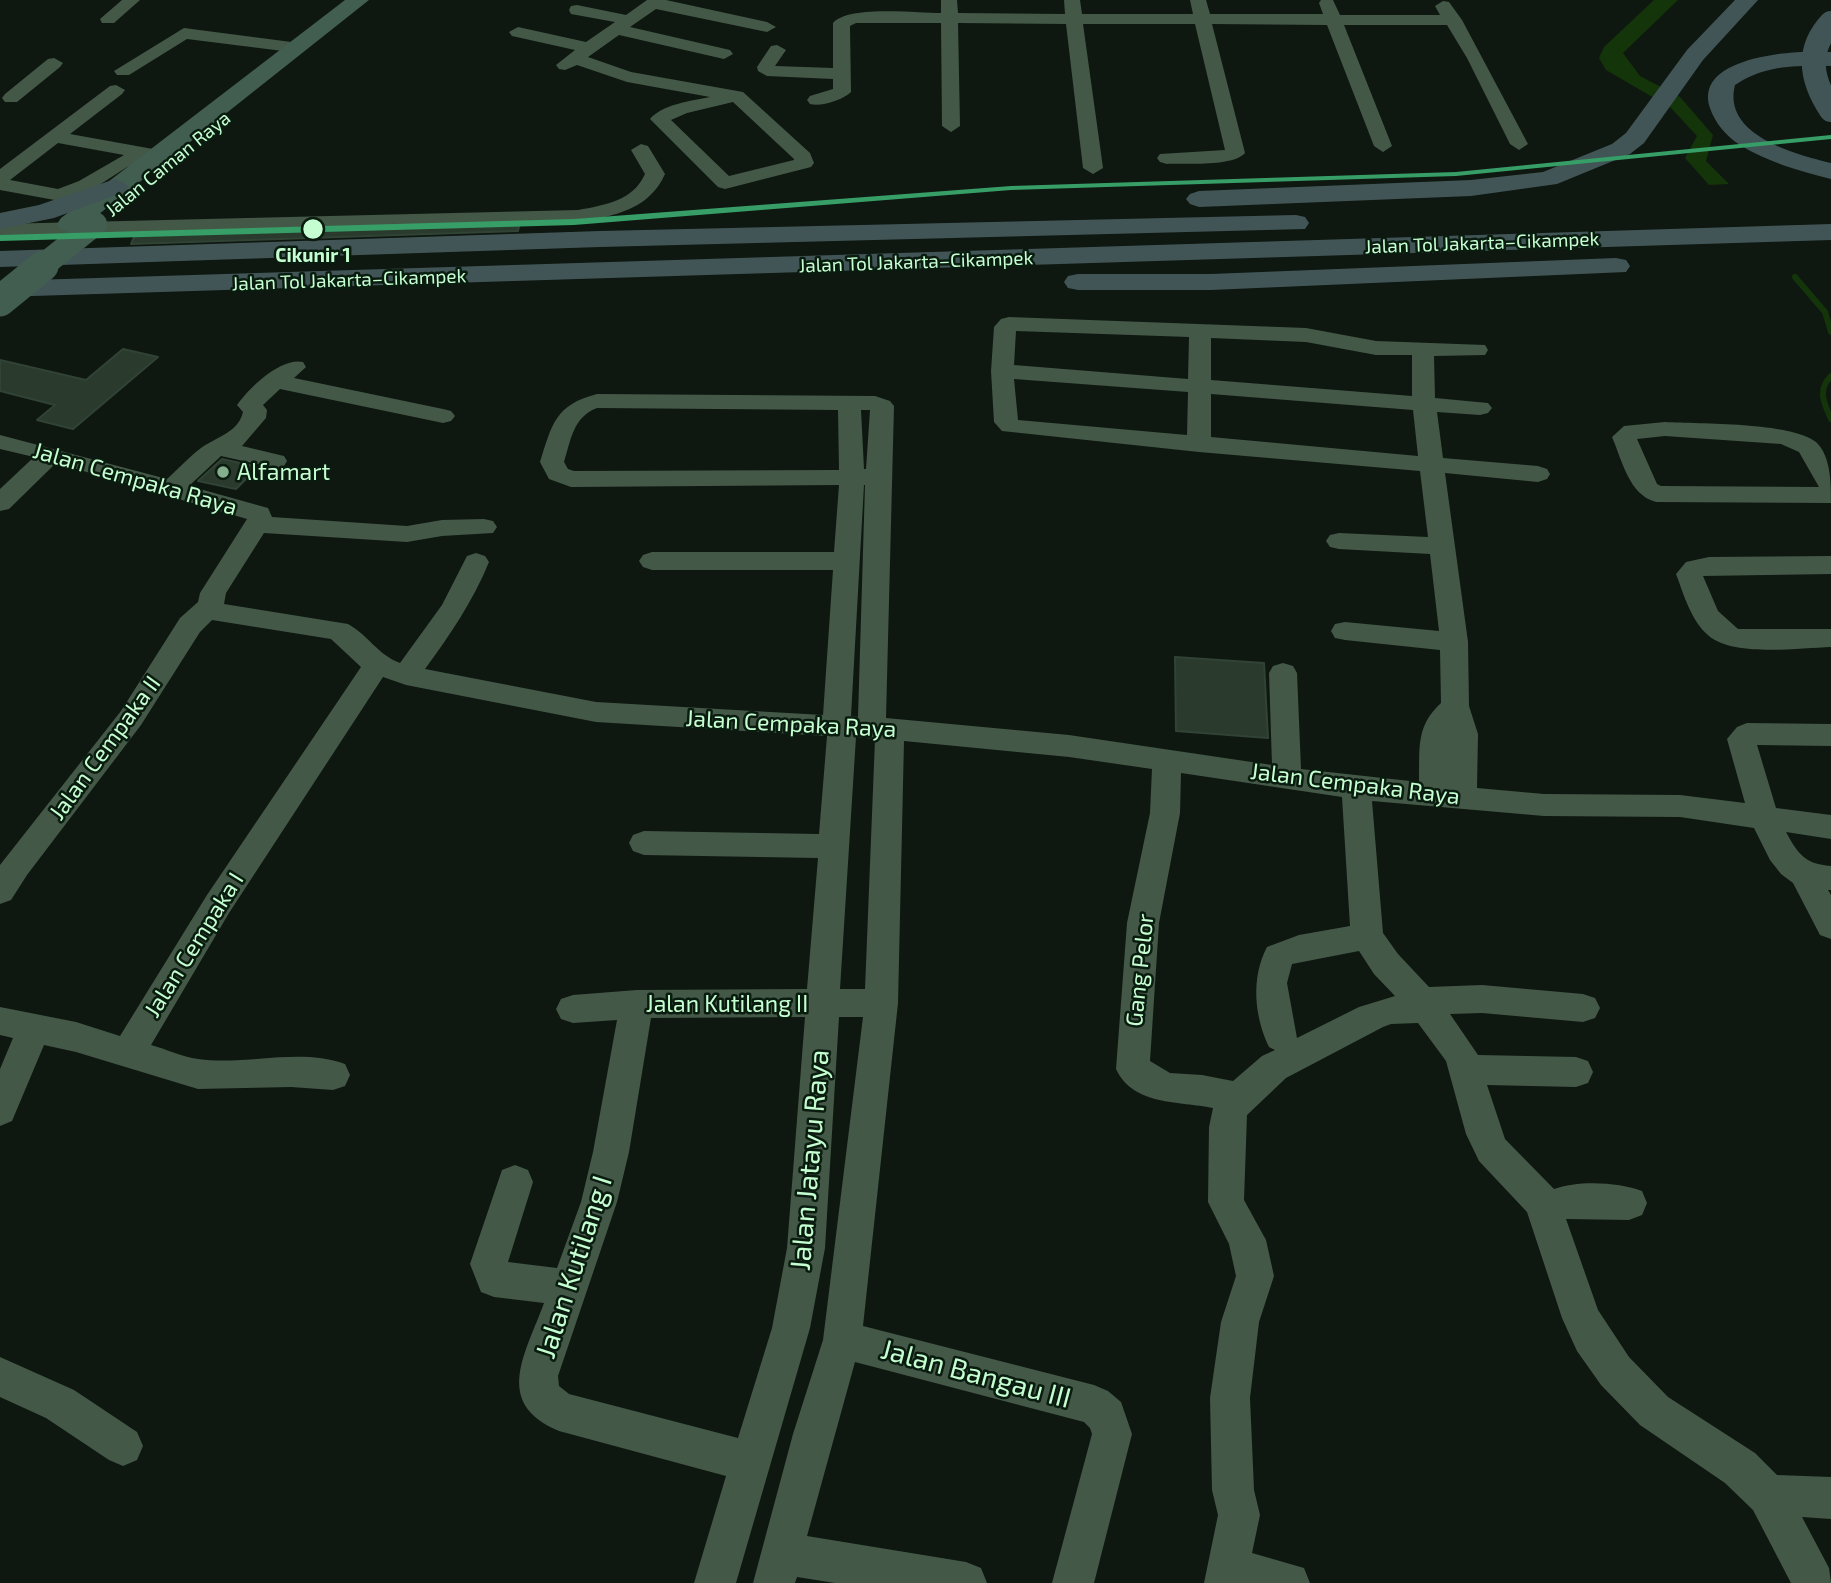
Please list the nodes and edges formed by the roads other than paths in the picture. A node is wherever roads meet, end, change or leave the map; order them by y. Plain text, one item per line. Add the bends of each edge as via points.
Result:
1 (132, 0) edge
2 (358, 0) edge
3 (1198, 0) edge
4 (1326, 0) edge
5 (1438, 0) edge
6 (1725, 0) edge
7 (1747, 0) edge
8 (655, 2) edge
9 (577, 9) dead end
10 (950, 9) edge
11 (1074, 9) edge
12 (108, 19) dead end
13 (1203, 19) junction
14 (1334, 20) junction
15 (1454, 20) junction
16 (1831, 23) edge
17 (622, 25) junction
18 (767, 27) dead end
19 (518, 32) dead end
20 (299, 48) junction
21 (777, 50) dead end
22 (724, 54) dead end
23 (1696, 54) junction
24 (576, 57) junction
25 (1831, 59) edge
26 (54, 63) dead end
27 (123, 71) dead end
28 (842, 74) junction
29 (627, 77) junction
30 (116, 90) dead end
31 (737, 96) junction
32 (4, 99) edge
33 (816, 100) dead end
34 (236, 101) junction
35 (681, 109) junction
36 (1831, 110) edge
37 (951, 126) dead end
38 (53, 137) junction
39 (1519, 144) dead end
40 (1383, 146) dead end
41 (641, 150) dead end
42 (152, 154) junction
43 (1167, 158) dead end
44 (1093, 167) dead end
45 (1831, 171) edge
46 (0, 178) edge
47 (0, 184) edge
48 (1173, 201) dead end
49 (106, 202) junction
50 (1134, 202) dead end
51 (0, 221) edge
52 (1321, 223) dead end
53 (0, 230) edge
54 (1831, 232) edge
55 (600, 239) junction
56 (1831, 257) edge
57 (0, 259) edge
58 (1721, 261) dead end
59 (1638, 265) dead end
60 (613, 272) junction
61 (0, 280) edge
62 (0, 289) edge
63 (0, 301) edge
64 (1200, 332) junction
65 (1423, 351) junction
66 (1477, 351) dead end
67 (295, 367) dead end
68 (1002, 371) junction
69 (275, 381) junction
70 (1199, 388) junction
71 (849, 402) junction
72 (1424, 404) junction
73 (1480, 408) dead end
74 (443, 416) dead end
75 (0, 442) edge
76 (1199, 444) junction
77 (221, 449) junction
78 (51, 454) junction
79 (275, 461) dead end
80 (1433, 464) junction
81 (1538, 474) dead end
82 (864, 478) junction
83 (1831, 487) edge
84 (170, 490) junction
85 (1831, 495) edge
86 (0, 503) edge
87 (257, 524) junction
88 (484, 527) dead end
89 (1339, 541) dead end
90 (1443, 546) junction
91 (652, 561) dead end
92 (846, 561) junction
93 (476, 562) dead end
94 (1831, 565) edge
95 (210, 606) junction
96 (1345, 631) dead end
97 (1831, 638) edge
98 (1454, 642) junction
99 (377, 664) junction
100 (1283, 673) dead end
101 (406, 675) junction
102 (1455, 706) junction
103 (839, 727) junction
104 (881, 729) junction
105 (1831, 735) edge
106 (1167, 761) junction
107 (1287, 779) junction
108 (1356, 788) junction
109 (1448, 796) junction
110 (1765, 819) junction
111 (1831, 827) edge
112 (645, 843) dead end
113 (834, 846) junction
114 (1817, 876) edge
115 (0, 891) edge
116 (1831, 926) edge
117 (1367, 936) junction
118 (881, 1003) junction
119 (637, 1004) junction
120 (824, 1004) junction
121 (1424, 1005) junction
122 (1583, 1008) dead end
123 (573, 1009) dead end
124 (0, 1021) edge
125 (35, 1027) junction
126 (1281, 1037) dead end
127 (128, 1052) junction
128 (1465, 1070) junction
129 (1576, 1072) dead end
130 (333, 1075) dead end
131 (1240, 1098) junction
132 (0, 1110) edge
133 (515, 1182) dead end
134 (1566, 1202) dead end
135 (1629, 1203) dead end
136 (570, 1288) junction
137 (842, 1340) junction
138 (0, 1377) edge
139 (123, 1446) dead end
140 (750, 1462) junction
141 (1768, 1495) junction
142 (1831, 1498) edge
143 (778, 1568) edge
144 (1226, 1576) edge
145 (716, 1583) edge
146 (966, 1583) edge
147 (1073, 1583) edge
148 (1289, 1583) edge
149 (1814, 1583) edge

1 - 12 street
2 - 20 main road, Jalan Caman Raya
3 - 13 street
4 - 14 street
5 - 15 street
6 - 23 highway
7 - 23 highway
8 - 17 street
8 - 18 street
9 - 17 street
10 - 11 street
10 - 28 street via 846,19 841,23
10 - 37 street
11 - 13 street
11 - 44 street
13 - 14 street
13 - 43 street via 1235,153
14 - 15 street
14 - 40 street
15 - 39 street
16 - 36 highway, bridge via 1816,40 1810,72
17 - 22 street
17 - 24 street
19 - 24 street
20 - 27 street via 184,33
20 - 34 main road, Jalan Caman Raya
21 - 28 street via 767,71
23 - 48 highway via 1635,138 1621,149 1548,179 1471,188
24 - 29 street
25 - 45 highway via 1777,60 1745,68 1724,82 1720,103 1727,120 1744,137 1787,158
26 - 32 street
28 - 33 street via 842,92
29 - 31 street
29 - 35 street
30 - 38 street
31 - 35 street
31 - 35 street via 803,157 804,163 724,183 659,119
34 - 42 main road, Jalan Caman Raya
34 - 49 main road, Jalan Caman Raya
38 - 42 street
38 - 46 street
41 - 53 street via 655,174 653,183 630,203 578,216
42 - 47 street via 120,163 60,195
42 - 49 main road, Jalan Caman Raya
49 - 51 highway
49 - 61 main road, Jalan Caman Raya
49 - 63 main road, Jalan Caman Raya, bridge
50 - 55 highway via 856,214
52 - 55 highway, Jalan Tol Jakarta–Cikampek
54 - 60 highway, Jalan Tol Jakarta–Cikampek
55 - 57 highway, Jalan Tol Jakarta–Cikampek
56 - 58 highway
59 - 60 highway via 1198,282 829,281
60 - 62 highway, Jalan Tol Jakarta–Cikampek
64 - 65 street via 1306,335
64 - 68 street via 1009,324 1005,327
64 - 70 street
65 - 66 street
65 - 72 street
67 - 69 street
68 - 70 street
68 - 76 street via 1010,426
69 - 74 street
69 - 77 street via 249,405 255,410 254,418
70 - 72 street
70 - 76 street
71 - 82 street
71 - 82 street via 882,406
71 - 82 street via 581,403 570,412 552,462 558,474 571,479
72 - 73 street
72 - 80 street
75 - 78 street, Jalan Cempaka Raya
76 - 80 street
77 - 79 street
77 - 84 street via 211,452
78 - 84 street, Jalan Cempaka Raya
78 - 86 street
80 - 81 street
80 - 90 street
82 - 92 street, Jalan Jatayu Raya
82 - 104 street, Jalan Jatayu Raya
83 - 85 street via 1808,447 1798,440 1665,429 1625,434 1625,444 1647,488 1665,496
84 - 87 street, Jalan Cempaka Raya via 259,514
87 - 88 street via 407,534
87 - 95 street, Jalan Cempaka Raya via 213,593
89 - 90 street
90 - 98 street
91 - 92 street
92 - 103 street, Jalan Jatayu Raya
93 - 101 street via 448,621
94 - 97 street via 1695,568 1689,574 1709,621 1725,635 1739,639
95 - 99 street, Jalan Cempaka Raya via 231,616 338,631 353,639
95 - 115 street, Jalan Cempaka II via 190,625 131,718
96 - 98 street
98 - 102 street
99 - 101 street, Jalan Cempaka Raya
99 - 127 street, Jalan Cempaka I via 218,904
100 - 107 street
101 - 103 street, Jalan Cempaka Raya via 596,712
102 - 109 street via 1464,734
102 - 109 street via 1438,722 1435,732 1436,763
103 - 104 street, Jalan Cempaka Raya
103 - 113 street, Jalan Jatayu Raya
104 - 106 street, Jalan Cempaka Raya via 1069,746
104 - 118 street, Jalan Jatayu Raya
105 - 110 street via 1742,736
106 - 107 street, Jalan Cempaka Raya
106 - 131 street, Gang Pelor via 1165,813 1143,923 1133,1069 1165,1088
107 - 108 street, Jalan Cempaka Raya
108 - 109 street, Jalan Cempaka Raya
108 - 117 street
109 - 110 street, Jalan Cempaka Raya via 1544,805 1680,806
110 - 111 street, Jalan Cempaka Raya
110 - 114 street via 1787,859
112 - 113 street
113 - 120 street, Jalan Jatayu Raya
114 - 116 street
117 - 121 street
117 - 126 street via 1296,947 1278,956 1271,984
118 - 120 street, Jalan Kutilang II
118 - 137 street, Jalan Jatayu Raya
119 - 120 street, Jalan Kutilang II
119 - 123 street, Jalan Kutilang II
119 - 136 street, Jalan Kutilang I via 611,1152
120 - 140 street, Jalan Jatayu Raya via 806,1248 791,1328
121 - 122 street via 1482,999
121 - 128 street via 1461,1055
121 - 131 street via 1371,1017 1274,1067
124 - 125 street
125 - 127 street
125 - 132 street
127 - 130 street via 198,1074
128 - 129 street
128 - 141 street via 1492,1150 1542,1202 1581,1318 1615,1371 1654,1411 1740,1468
131 - 144 street via 1230,1109 1227,1127 1226,1202 1247,1240 1255,1276 1240,1322 1230,1398 1233,1490 1239,1515
133 - 136 street via 489,1264 494,1279
134 - 135 street
136 - 140 street, Jalan Kutilang I via 538,1376 541,1397 559,1411
137 - 143 street, Jalan Jatayu Raya
137 - 147 street, Jalan Bangau III via 1094,1405 1107,1416 1112,1434
138 - 139 street via 60,1404
140 - 145 street, Jalan Jatayu Raya
141 - 142 street
141 - 149 street
143 - 146 street
144 - 148 street

